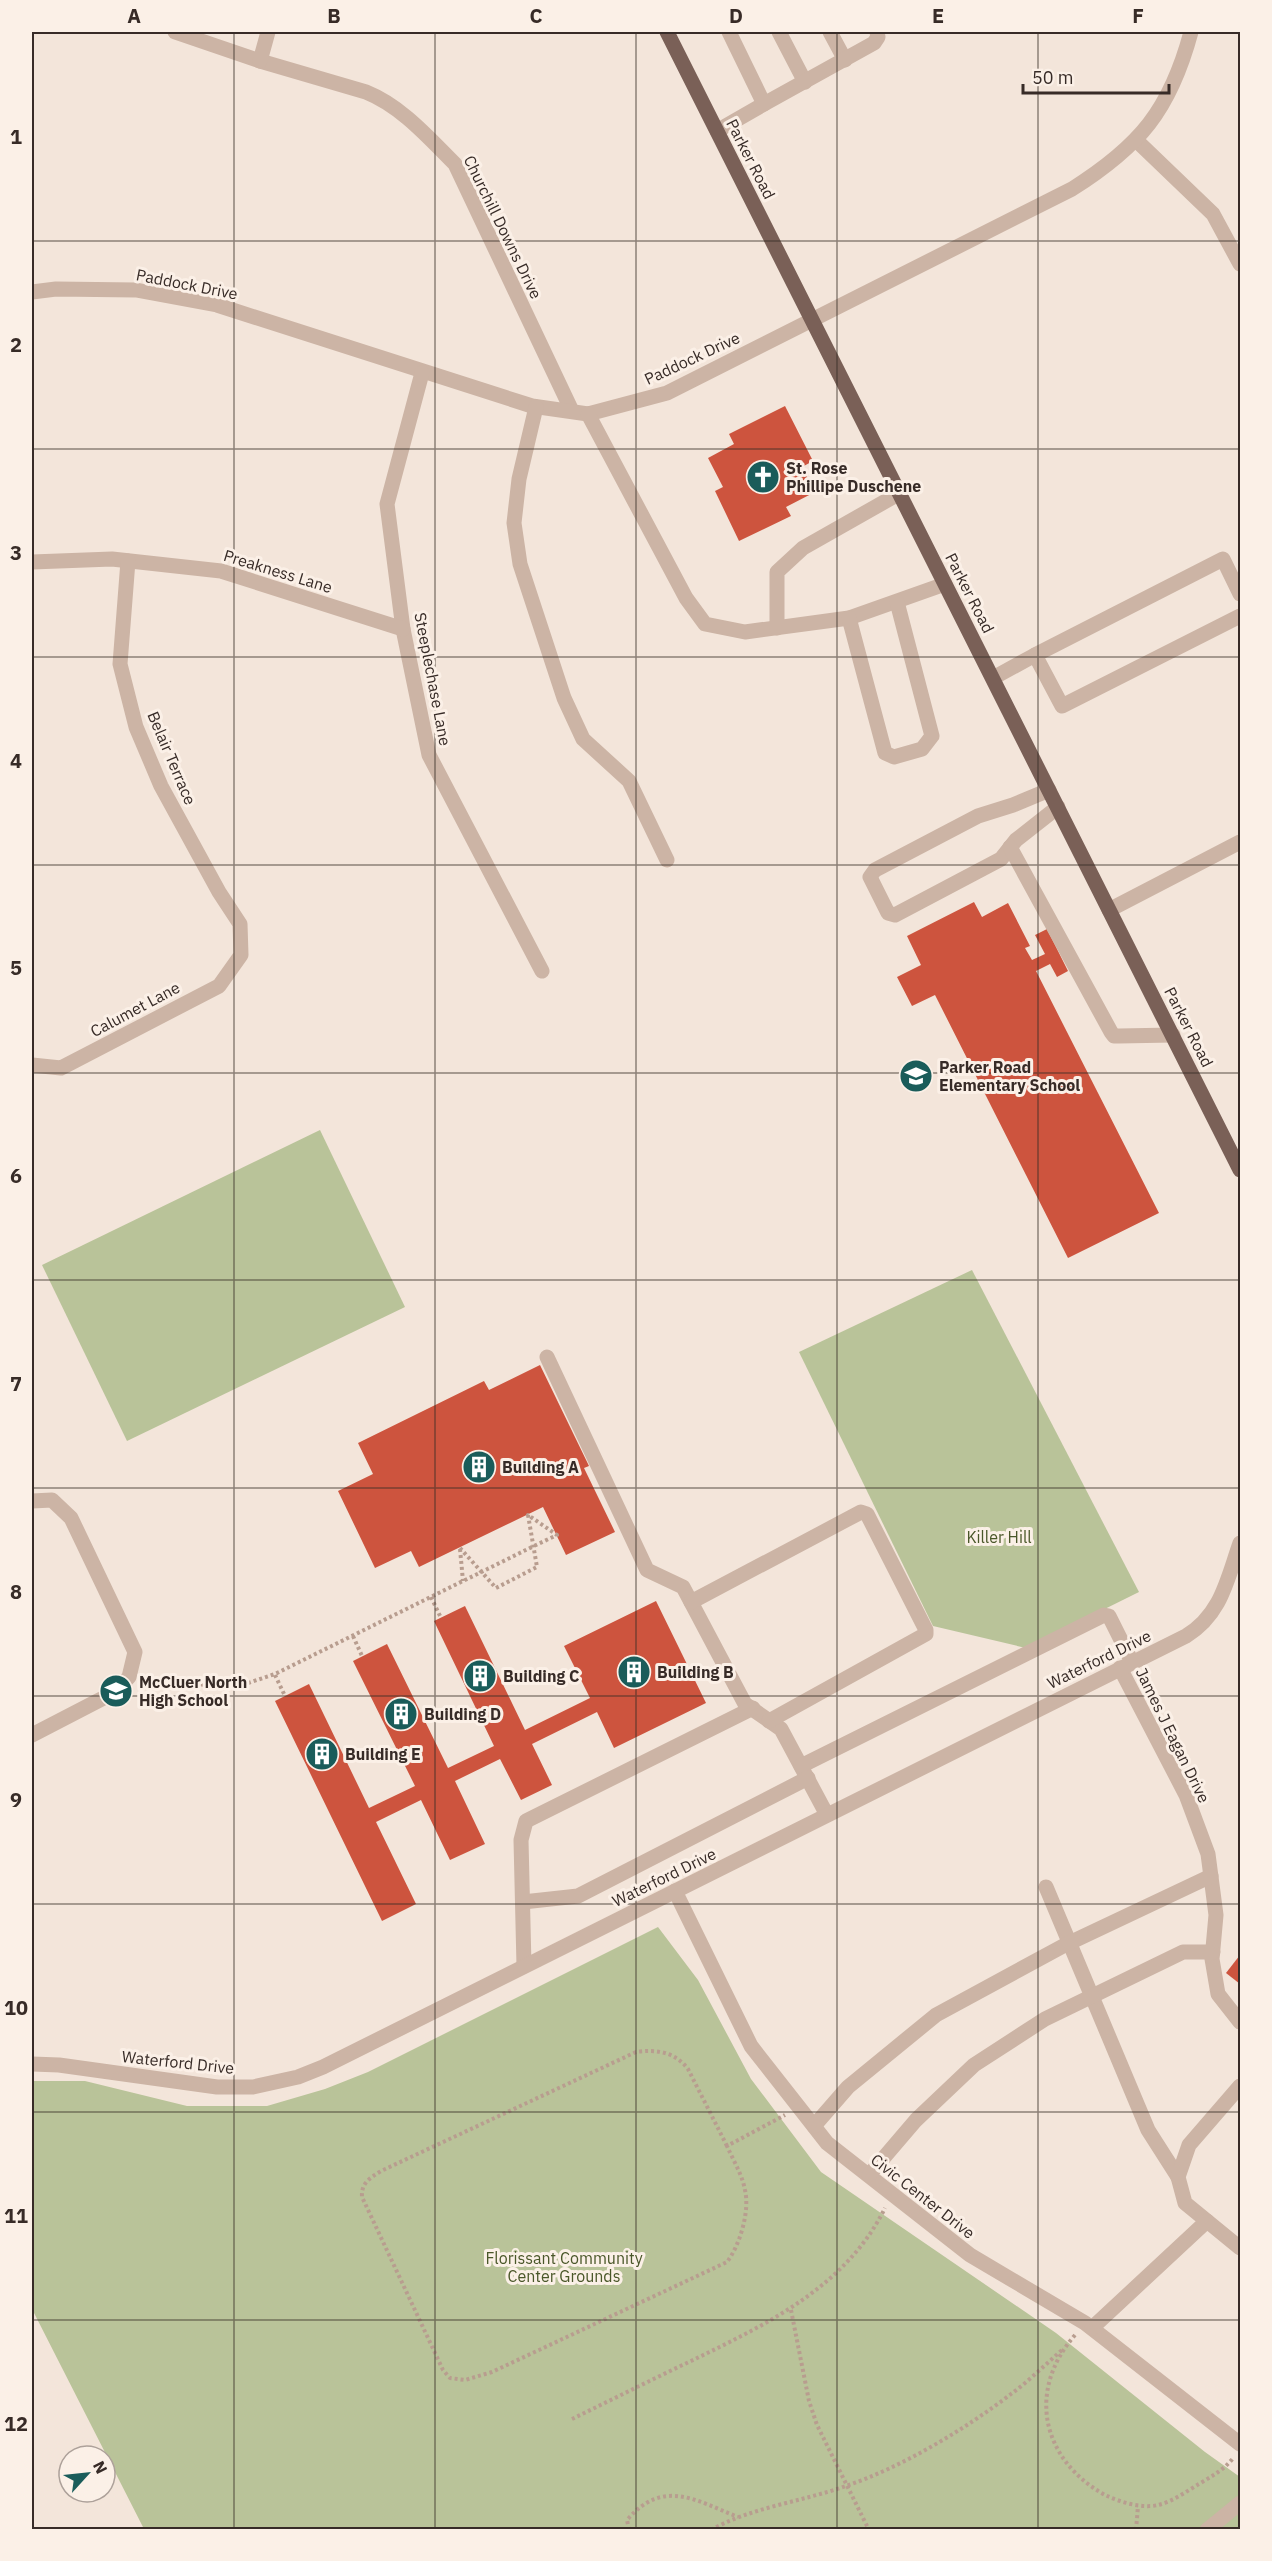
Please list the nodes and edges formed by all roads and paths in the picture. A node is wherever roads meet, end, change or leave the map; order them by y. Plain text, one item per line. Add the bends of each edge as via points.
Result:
1 (175, 32) edge
2 (268, 32) edge
3 (667, 32) edge
4 (729, 32) edge
5 (779, 32) edge
6 (830, 32) edge
7 (877, 32) edge
8 (1191, 32) edge
9 (844, 60) junction
10 (260, 61) junction
11 (805, 82) junction
12 (765, 104) junction
13 (717, 131) junction
14 (1137, 141) junction
15 (1240, 264) edge
16 (32, 292) edge
17 (813, 320) junction
18 (422, 373) junction
19 (536, 407) junction
20 (572, 411) junction
21 (588, 414) junction
22 (900, 493) junction
23 (128, 561) junction
24 (32, 562) edge
25 (945, 584) junction
26 (1240, 594) edge
27 (897, 602) junction
28 (1240, 616) edge
29 (849, 618) junction
30 (777, 628) junction
31 (403, 629) junction
32 (1035, 655) junction
33 (993, 678) junction
34 (1049, 790) junction
35 (1058, 807) junction
36 (1240, 842) edge
37 (1010, 847) junction
38 (667, 860) dead end
39 (1109, 910) junction
40 (241, 955) joint
41 (542, 971) dead end
42 (1173, 1035) junction
43 (32, 1065) edge
44 (1240, 1170) edge
45 (547, 1357) dead end
46 (32, 1501) edge
47 (1240, 1543) edge
48 (534, 1546) junction
49 (481, 1572) junction
50 (463, 1581) junction
51 (431, 1597) junction
52 (691, 1602) junction
53 (441, 1618) dead end
54 (352, 1636) junction
55 (362, 1656) dead end
56 (1126, 1665) junction
57 (275, 1674) junction
58 (171, 1679) dead end
59 (285, 1696) dead end
60 (753, 1708) junction
61 (769, 1721) junction
62 (32, 1735) edge
63 (805, 1772) junction
64 (827, 1815) junction
65 (1211, 1876) junction
66 (1046, 1887) dead end
67 (675, 1891) junction
68 (523, 1902) junction
69 (1070, 1943) junction
70 (1213, 1952) junction
71 (524, 1966) junction
72 (1090, 1996) junction
73 (1240, 2022) edge
74 (32, 2064) edge
75 (1240, 2086) edge
76 (800, 2108) junction
77 (813, 2126) junction
78 (727, 2146) junction
79 (869, 2175) junction
80 (1178, 2176) junction
81 (891, 2194) junction
82 (1207, 2220) junction
83 (1240, 2248) edge
84 (790, 2310) junction
85 (1088, 2326) junction
86 (1063, 2349) junction
87 (572, 2419) dead end
88 (1238, 2439) edge
89 (848, 2486) junction
90 (1240, 2503) edge
91 (1138, 2505) junction
92 (739, 2518) junction
93 (629, 2529) edge
94 (711, 2529) edge
95 (869, 2529) edge
96 (1136, 2529) edge
97 (1207, 2529) edge

1 - 10 street, Churchill Downs Drive
2 - 10 street
3 - 13 main road, Parker Road
4 - 12 street
5 - 11 street
6 - 9 street
7 - 9 street via 874,43
8 - 14 street, Paddock Drive via 1182,67 1164,103
9 - 11 street
10 - 20 street, Churchill Downs Drive via 381,98 427,135 454,164
11 - 12 street
12 - 13 street
13 - 17 main road, Parker Road
14 - 15 street via 1213,214
14 - 17 street, Paddock Drive via 1107,167 1072,189
16 - 18 street, Paddock Drive via 136,290 217,305
17 - 21 street, Paddock Drive via 667,393
17 - 22 main road, Parker Road
18 - 19 street, Paddock Drive
18 - 31 street, Steeplechase Lane via 387,504
19 - 20 street, Paddock Drive
19 - 38 street via 519,479 514,524 520,564 564,698 583,739 629,781
20 - 21 street, Paddock Drive
21 - 30 street via 686,598 705,624 745,632
22 - 25 main road, Parker Road
22 - 30 street via 803,548 777,572
23 - 24 street, Preakness Lane
23 - 31 street, Preakness Lane via 221,571
23 - 40 street, Belair Terrace via 120,664 136,727 161,786 240,924
25 - 27 street
25 - 33 main road, Parker Road
26 - 32 street via 1222,560
27 - 29 street
27 - 29 street via 932,736 922,749 894,757 885,753
28 - 32 street via 1062,706
29 - 30 street
31 - 41 street, Steeplechase Lane via 429,755
32 - 33 street
33 - 34 main road, Parker Road
34 - 35 main road, Parker Road
34 - 37 street via 978,816 875,870 870,878 888,913 895,915 1001,859
35 - 37 street
35 - 39 main road, Parker Road
36 - 39 street
37 - 42 street via 1114,1036
39 - 42 main road, Parker Road
40 - 43 street, Calumet Lane via 219,986 61,1068
42 - 44 main road, Parker Road
45 - 52 street via 647,1570 682,1587
46 - 62 street via 52,1500 71,1518 135,1652 129,1677 115,1692
47 - 56 street, Waterford Drive via 1216,1609 1205,1623
48 - 48 path via 530,1525 528,1515 557,1535
48 - 49 path
48 - 49 path via 537,1567 496,1588
49 - 50 path
49 - 50 path via 460,1548
50 - 51 path
51 - 53 path
51 - 54 path
52 - 60 street via 746,1704
52 - 61 street via 861,1512 867,1514 926,1634
54 - 55 path
54 - 57 path
56 - 63 street, James J Eagan Drive via 1109,1616 1104,1615
56 - 64 street, Waterford Drive
56 - 65 street, James J Eagan Drive via 1186,1795 1208,1854
57 - 58 path via 239,1686
57 - 59 path
60 - 61 street
60 - 68 street via 526,1821 521,1840
61 - 63 street via 781,1729
63 - 64 street
63 - 68 street via 578,1896
64 - 67 street, Waterford Drive
65 - 69 street
65 - 70 street, James J Eagan Drive via 1216,1915
66 - 69 street
67 - 71 street, Waterford Drive
67 - 76 street, Civic Center Drive via 750,2046
68 - 71 street
69 - 72 street
69 - 77 street via 936,2015 848,2087
70 - 72 street via 1183,1952
70 - 73 street, James J Eagan Drive via 1218,1994
71 - 74 street, Waterford Drive via 323,2067 253,2087 217,2087
72 - 79 street via 1045,2019 974,2065 916,2120
72 - 80 street via 1148,2130
75 - 80 street via 1189,2145
76 - 77 street, Civic Center Drive
76 - 78 path
77 - 79 street, Civic Center Drive via 827,2143
78 - 78 path via 747,2199 739,2243 727,2262 534,2354 465,2380 450,2378 443,2370 362,2197 368,2178 381,2171 636,2052 650,2050 680,2058
79 - 81 street, Civic Center Drive
80 - 82 street via 1185,2203
81 - 84 path via 874,2229 861,2245 825,2284
81 - 85 street, Civic Center Drive via 970,2255
82 - 83 street
82 - 85 street
84 - 87 path
84 - 89 path via 817,2425
85 - 86 path
85 - 88 street, Civic Center Drive
86 - 89 path via 1011,2394 972,2420 897,2464
86 - 91 path via 1052,2372 1045,2407 1052,2438 1063,2461 1089,2486 1114,2499
88 - 91 path via 1226,2468 1158,2505
89 - 92 path
89 - 95 path
90 - 97 street
91 - 96 path
92 - 93 path via 669,2494 637,2508 627,2520
92 - 94 path

